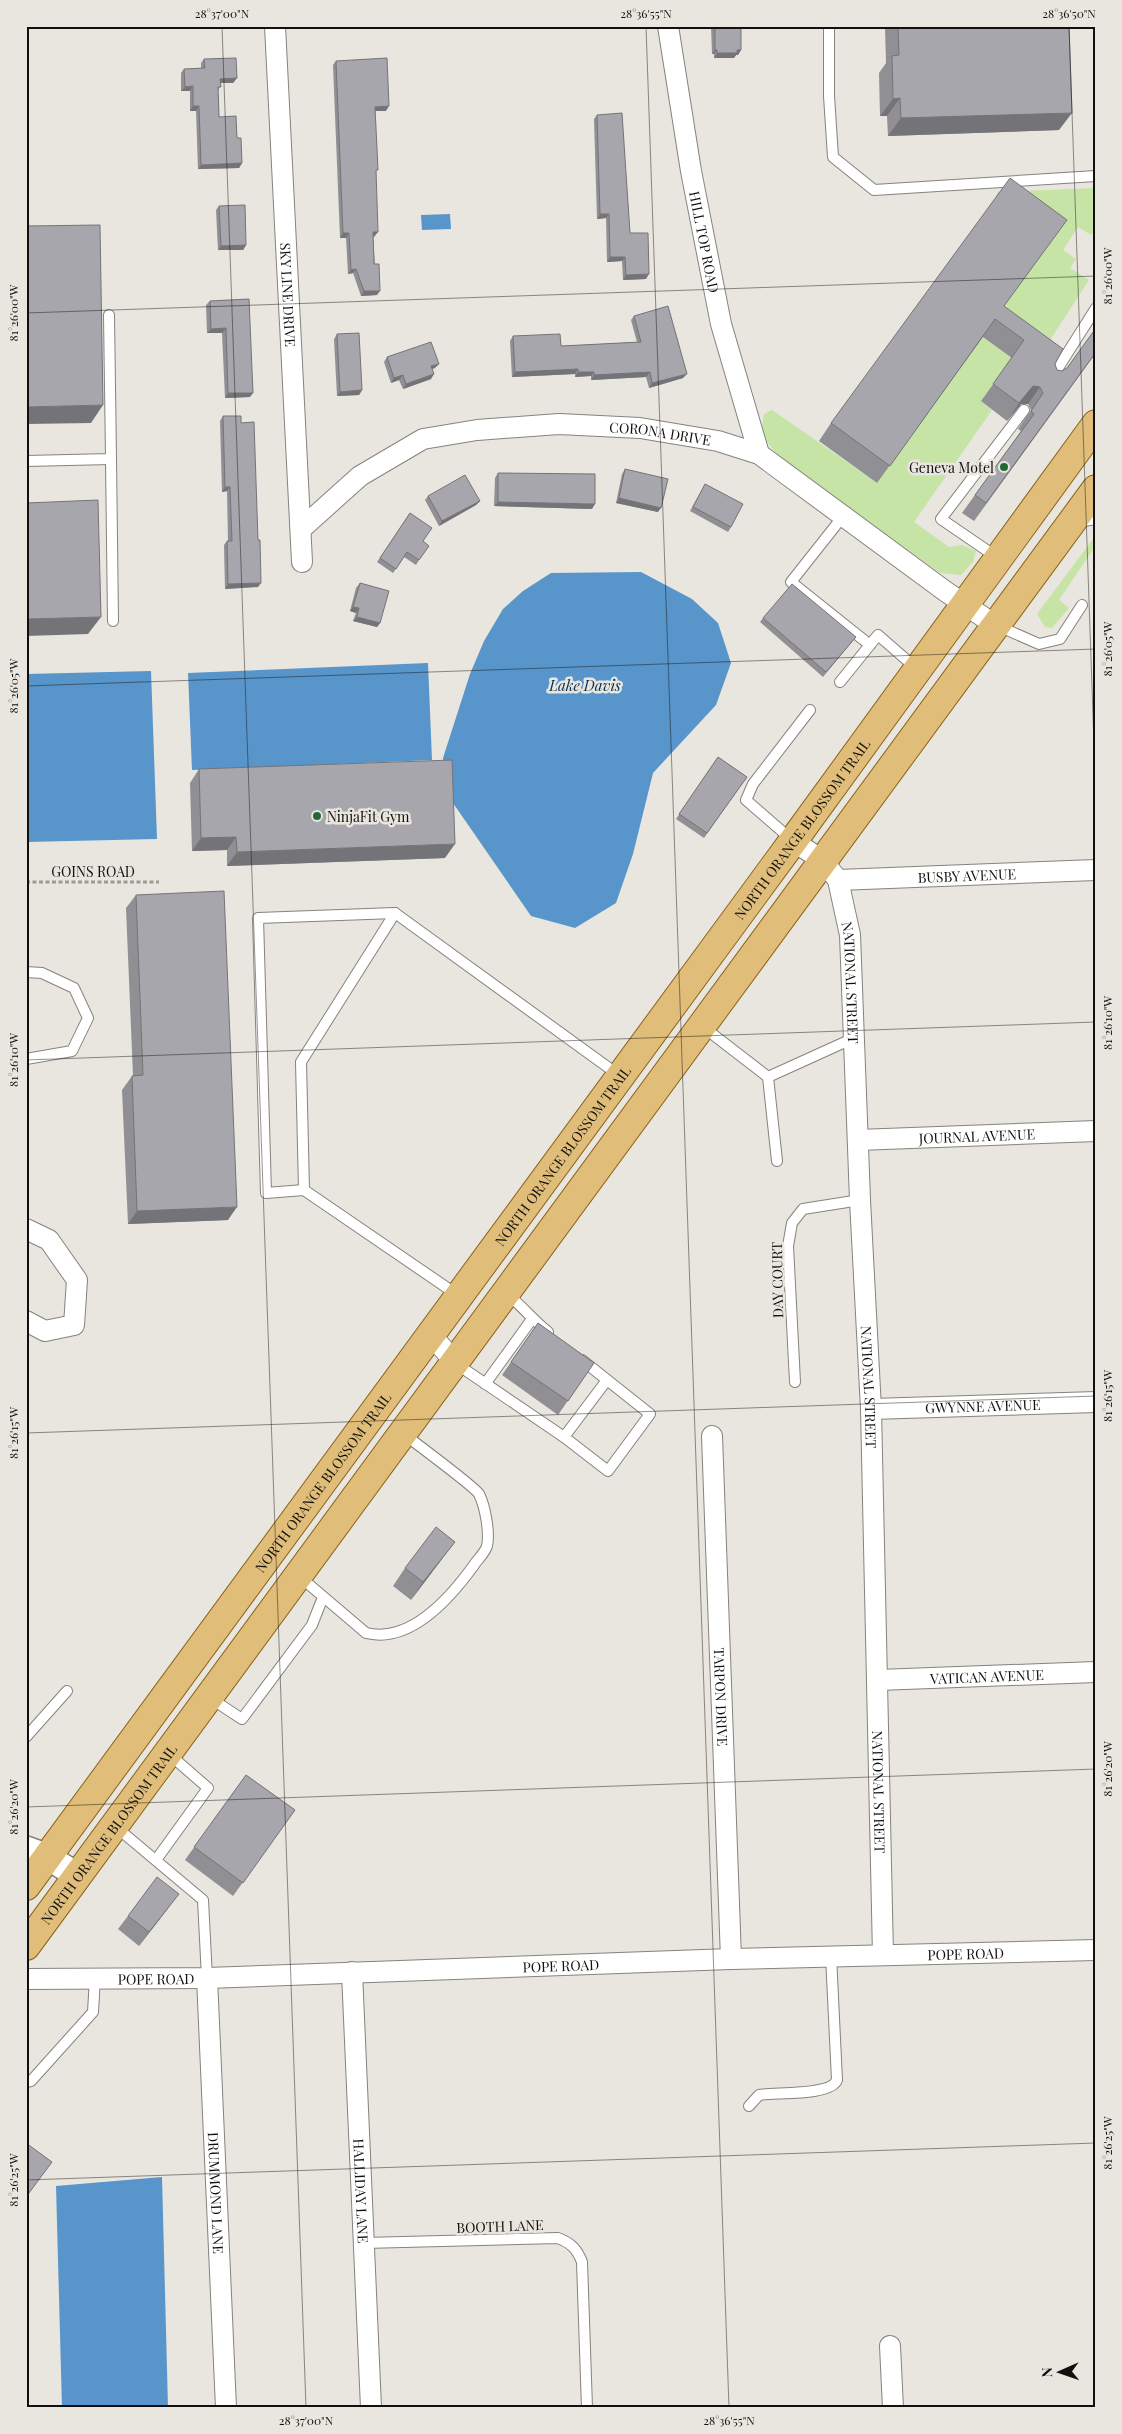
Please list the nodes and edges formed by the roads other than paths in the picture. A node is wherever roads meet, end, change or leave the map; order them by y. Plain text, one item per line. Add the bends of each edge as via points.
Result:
1 (275, 26) edge
2 (668, 26) edge
3 (829, 26) edge
4 (1096, 176) edge
5 (1096, 308) edge
6 (109, 315) dead end
7 (1049, 382) edge
8 (1024, 410) edge
9 (1096, 424) edge
10 (759, 454) junction
11 (111, 459) junction
12 (26, 461) edge
13 (1096, 489) edge
14 (844, 515) junction
15 (1083, 521) edge
16 (300, 530) junction
17 (999, 559) junction
18 (302, 562) dead end
19 (965, 605) junction
20 (1082, 606) dead end
21 (113, 621) dead end
22 (995, 625) junction
23 (870, 645) junction
24 (918, 670) junction
25 (840, 682) dead end
26 (810, 710) dead end
27 (793, 841) junction
28 (830, 870) junction
29 (1096, 870) edge
30 (395, 913) junction
31 (26, 972) edge
32 (702, 1025) junction
33 (854, 1038) junction
34 (26, 1059) edge
35 (621, 1076) junction
36 (768, 1077) junction
37 (1096, 1131) edge
38 (858, 1140) junction
39 (777, 1161) dead end
40 (304, 1190) junction
41 (860, 1200) junction
42 (26, 1229) edge
43 (506, 1293) junction
44 (460, 1296) junction
45 (532, 1319) junction
46 (26, 1322) edge
47 (431, 1336) junction
48 (555, 1337) edge
49 (577, 1355) edge
50 (454, 1362) junction
51 (607, 1380) junction
52 (795, 1382) dead end
53 (485, 1384) junction
54 (1096, 1402) edge
55 (871, 1409) junction
56 (403, 1433) junction
57 (712, 1436) dead end
58 (564, 1437) junction
59 (299, 1576) junction
60 (323, 1597) junction
61 (1096, 1672) edge
62 (878, 1680) junction
63 (67, 1691) dead end
64 (209, 1698) junction
65 (26, 1737) edge
66 (168, 1754) junction
67 (115, 1826) junction
68 (37, 1853) edge
69 (156, 1860) junction
70 (78, 1876) junction
71 (26, 1886) edge
72 (26, 1946) edge
73 (1096, 1950) edge
74 (882, 1955) junction
75 (831, 1956) junction
76 (731, 1959) junction
77 (352, 1972) junction
78 (95, 1978) junction
79 (207, 1978) junction
80 (26, 1979) edge
81 (26, 2082) edge
82 (749, 2106) dead end
83 (364, 2244) junction
84 (890, 2346) dead end
85 (226, 2408) edge
86 (371, 2408) edge
87 (587, 2408) edge
88 (893, 2408) edge

1 - 16 street, SKY LINE DRIVE
2 - 10 street, HILL TOP ROAD via 691,171 721,324
3 - 4 lane via 833,157 874,190
5 - 7 lane
6 - 11 lane
8 - 17 lane via 942,519
9 - 17 main road, NORTH ORANGE BLOSSOM TRAIL
10 - 14 street, CORONA DRIVE
10 - 16 street, CORONA DRIVE via 718,441 640,428 558,424 477,430 423,439 360,476
11 - 12 lane
11 - 21 lane
13 - 15 main road, NORTH ORANGE BLOSSOM TRAIL
14 - 19 street, CORONA DRIVE
14 - 23 lane via 791,582
15 - 22 main road, NORTH ORANGE BLOSSOM TRAIL
16 - 18 street, SKY LINE DRIVE
17 - 19 main road, NORTH ORANGE BLOSSOM TRAIL
19 - 22 street, CORONA DRIVE
19 - 24 main road, NORTH ORANGE BLOSSOM TRAIL
20 - 22 lane via 1060,639 1039,644
22 - 28 main road, NORTH ORANGE BLOSSOM TRAIL
23 - 24 lane via 878,635
23 - 25 lane
24 - 27 main road, NORTH ORANGE BLOSSOM TRAIL
26 - 27 lane via 753,784 746,800
27 - 28 street
27 - 35 main road, NORTH ORANGE BLOSSOM TRAIL
28 - 29 street, BUSBY AVENUE
28 - 32 main road, NORTH ORANGE BLOSSOM TRAIL
28 - 33 street, NATIONAL STREET via 850,935
30 - 35 lane
30 - 40 lane via 302,1062
30 - 40 lane via 258,918 266,1192
31 - 34 lane via 42,973 74,988 88,1018 72,1051
32 - 36 lane
32 - 43 main road, NORTH ORANGE BLOSSOM TRAIL
33 - 36 lane
33 - 38 street, NATIONAL STREET
35 - 44 main road, NORTH ORANGE BLOSSOM TRAIL
36 - 39 lane
37 - 38 street, JOURNAL AVENUE
38 - 41 street, NATIONAL STREET
40 - 44 lane
41 - 52 lane, DAY COURT via 802,1209 792,1223 788,1246
41 - 55 street, NATIONAL STREET
42 - 46 street via 49,1240 77,1280 74,1325 46,1331
43 - 45 lane via 525,1308
43 - 50 main road, NORTH ORANGE BLOSSOM TRAIL
44 - 47 main road, NORTH ORANGE BLOSSOM TRAIL
45 - 48 lane
45 - 53 lane
47 - 50 street
47 - 68 main road, NORTH ORANGE BLOSSOM TRAIL
49 - 51 lane
50 - 53 lane
50 - 56 main road, NORTH ORANGE BLOSSOM TRAIL
51 - 58 lane
51 - 58 lane via 650,1414 608,1472
53 - 58 lane
54 - 55 street, GWYNNE AVENUE
55 - 62 street, NATIONAL STREET
56 - 59 main road, NORTH ORANGE BLOSSOM TRAIL
56 - 60 lane via 478,1492 486,1524 486,1547 460,1584 423,1619 392,1633 377,1636 366,1633
57 - 76 street, TARPON DRIVE
59 - 60 lane
59 - 64 main road, NORTH ORANGE BLOSSOM TRAIL
60 - 64 lane via 312,1625 242,1719
61 - 62 street, VATICAN AVENUE
62 - 74 street, NATIONAL STREET
63 - 65 lane
64 - 66 main road, NORTH ORANGE BLOSSOM TRAIL
66 - 67 main road, NORTH ORANGE BLOSSOM TRAIL
66 - 69 lane via 208,1788
67 - 69 lane
67 - 70 main road, NORTH ORANGE BLOSSOM TRAIL
68 - 70 street
68 - 71 main road, NORTH ORANGE BLOSSOM TRAIL
69 - 79 lane via 203,1900
70 - 72 main road, NORTH ORANGE BLOSSOM TRAIL
73 - 74 street, POPE ROAD
74 - 75 street, POPE ROAD
75 - 76 street, POPE ROAD
75 - 82 lane via 835,2085 828,2089 758,2095
76 - 77 street, POPE ROAD
77 - 79 street, POPE ROAD
77 - 83 street, HALLIDAY LANE
78 - 79 street, POPE ROAD
78 - 80 street, POPE ROAD
78 - 81 lane via 93,2012 31,2081
79 - 85 street, DRUMMOND LANE
83 - 86 street, HALLIDAY LANE
83 - 87 lane, BOOTH LANE via 558,2238 568,2242 582,2262
84 - 88 street

